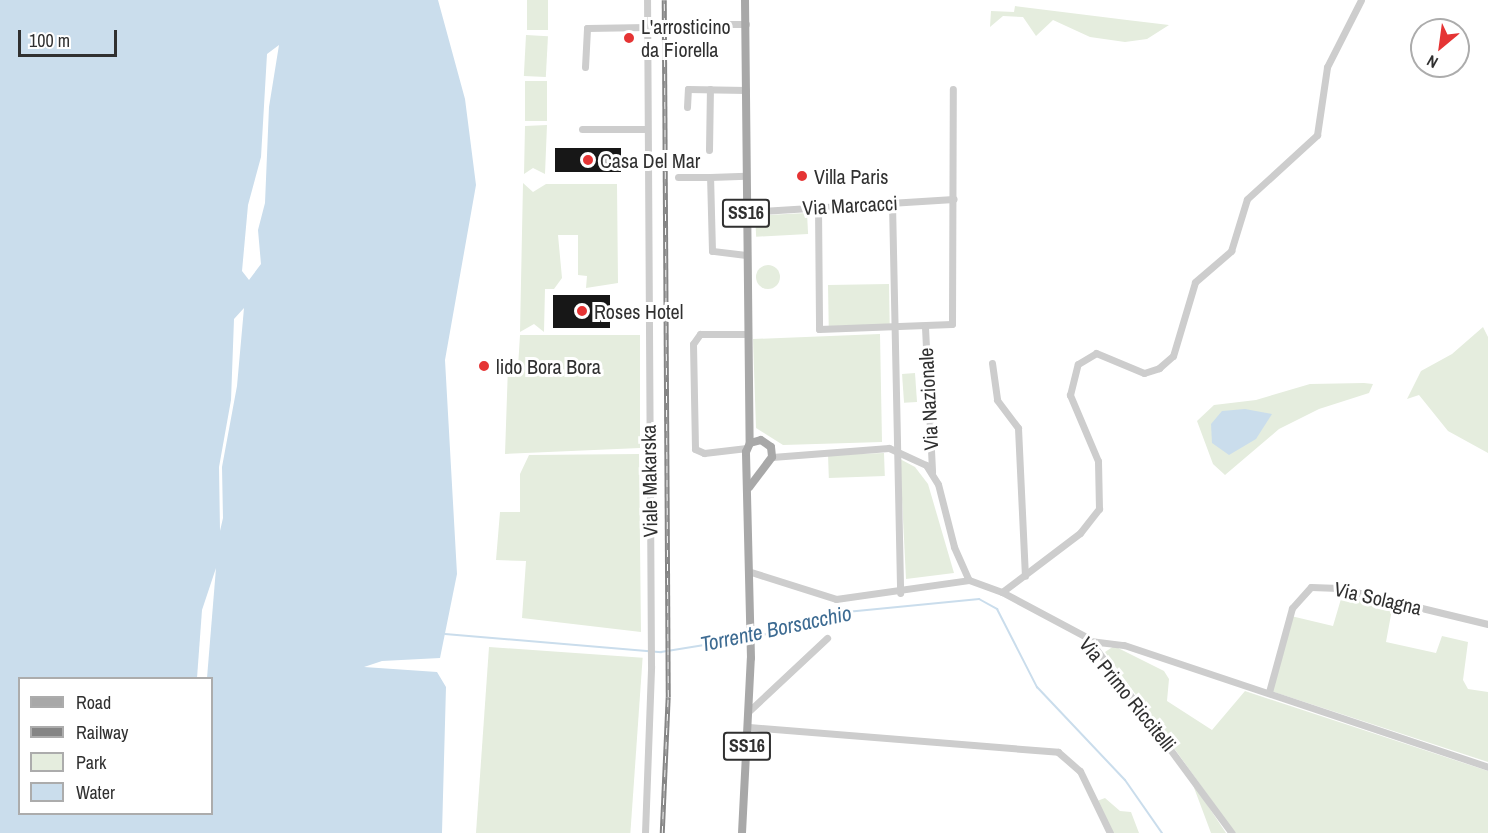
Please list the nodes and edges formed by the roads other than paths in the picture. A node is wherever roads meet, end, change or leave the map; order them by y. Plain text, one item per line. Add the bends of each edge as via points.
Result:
1 (646, 0) edge
2 (745, 0) edge
3 (1361, 0) edge
4 (730, 24) dead end
5 (746, 24) junction
6 (647, 27) junction
7 (585, 67) dead end
8 (745, 77) junction
9 (755, 79) dead end
10 (710, 89) junction
11 (953, 89) dead end
12 (746, 90) junction
13 (687, 107) dead end
14 (582, 129) dead end
15 (647, 129) junction
16 (709, 150) dead end
17 (746, 176) junction
18 (678, 177) dead end
19 (710, 177) junction
20 (954, 200) junction
21 (892, 203) junction
22 (819, 207) junction
23 (746, 212) junction
24 (746, 255) junction
25 (925, 327) junction
26 (894, 328) junction
27 (746, 334) junction
28 (992, 363) dead end
29 (771, 447) junction
30 (750, 450) junction
31 (896, 450) junction
32 (789, 453) junction
33 (772, 457) junction
34 (763, 466) junction
35 (932, 472) junction
36 (749, 487) junction
37 (751, 572) junction
38 (1025, 576) junction
39 (969, 580) junction
40 (1002, 592) junction
41 (900, 593) junction
42 (1488, 624) edge
43 (827, 638) dead end
44 (1090, 641) junction
45 (1269, 692) junction
46 (749, 711) junction
47 (749, 727) junction
48 (1488, 767) edge
49 (645, 833) edge
50 (742, 833) edge
51 (1110, 833) edge
52 (1232, 833) edge

1 - 6 street, Viale Makarska
2 - 5 main road, SS16
3 - 38 street via 1327,67 1317,135 1247,199 1231,251 1197,279 1173,356 1159,368 1144,373 1096,353 1078,364 1070,395 1098,461 1100,505 1083,531
4 - 5 street
5 - 8 main road, SS16
6 - 7 street via 587,28
6 - 15 street, Viale Makarska
8 - 9 street
8 - 12 main road, SS16
10 - 12 street
10 - 13 street via 688,88
10 - 16 street
11 - 20 street
12 - 17 main road, SS16
14 - 15 street
15 - 49 street, Viale Makarska via 651,666
17 - 19 street
17 - 23 main road, SS16
18 - 19 street
19 - 24 street via 712,251
20 - 21 street, Via Marcacci
20 - 25 street via 955,319 948,325
21 - 22 street, Via Marcacci
21 - 26 street, Via Nazionale
22 - 23 street, Via Marcacci
22 - 26 street via 819,329
23 - 24 main road, SS16
24 - 27 main road, SS16
25 - 26 street
25 - 35 street, Via Nazionale
26 - 31 street, Via Nazionale
27 - 30 main road, SS16
27 - 30 street via 700,334 693,342 694,446 701,452
28 - 38 street via 997,400 1018,428
29 - 30 main road
29 - 32 street
29 - 33 main road
30 - 34 main road
30 - 36 main road, SS16
31 - 32 street, Via Nazionale
31 - 35 street, Via Nazionale
31 - 41 street, Via Nazionale
32 - 33 street
33 - 34 main road
34 - 36 main road
35 - 39 street, Via Nazionale
36 - 37 main road, SS16
37 - 41 street via 831,598
37 - 46 main road, SS16
38 - 40 street
39 - 40 street, Via Primo Riccitelli
39 - 41 street
40 - 44 street, Via Primo Riccitelli
42 - 45 street, Via Solagna via 1344,589 1311,587 1292,608
43 - 46 street
44 - 45 street via 1120,644
44 - 52 street, Via Primo Riccitelli
45 - 48 street
46 - 47 main road, SS16
47 - 50 main road, SS16
47 - 51 street via 1058,752 1077,765

